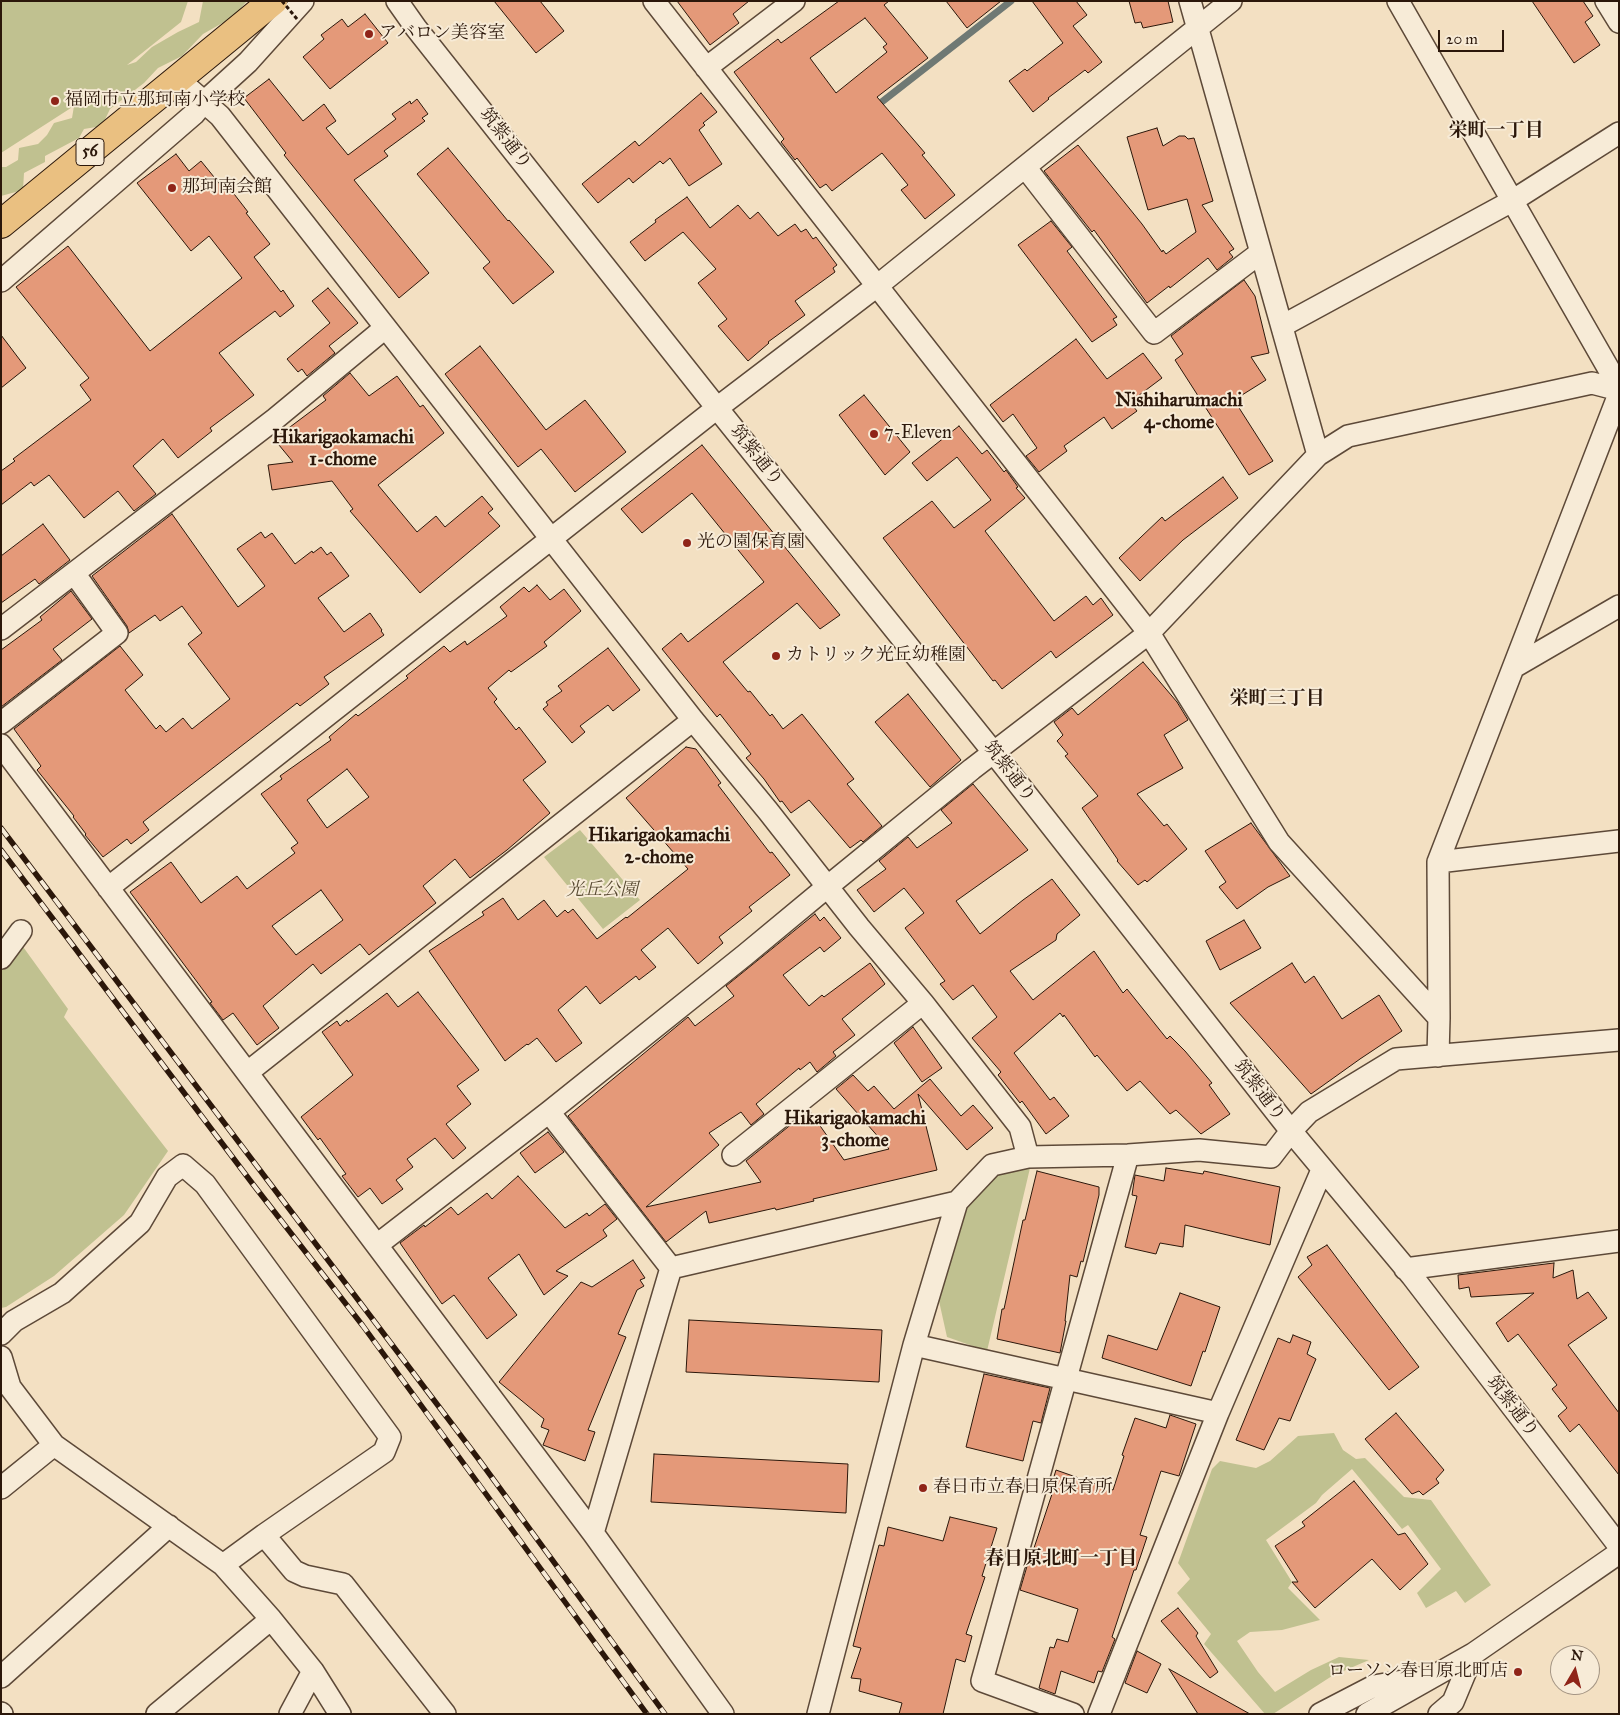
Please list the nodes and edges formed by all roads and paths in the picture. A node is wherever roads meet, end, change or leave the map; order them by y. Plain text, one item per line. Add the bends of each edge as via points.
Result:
1 (273, 1) edge
2 (282, 1) edge
3 (397, 1) edge
4 (654, 1) edge
5 (794, 1) edge
6 (1190, 1) edge
7 (1231, 1) edge
8 (1398, 1) edge
9 (1606, 1) edge
10 (300, 10) edge
11 (1619, 22) edge
12 (1198, 28) junction
13 (706, 68) junction
14 (178, 79) junction
15 (204, 102) junction
16 (1619, 133) edge
17 (1025, 167) junction
18 (1512, 200) junction
19 (1, 224) edge
20 (1260, 253) junction
21 (1, 281) edge
22 (877, 286) junction
23 (1282, 326) junction
24 (385, 328) junction
25 (1619, 388) edge
26 (1619, 394) edge
27 (717, 408) junction
28 (1318, 455) junction
29 (551, 538) junction
30 (74, 573) junction
31 (1619, 606) edge
32 (1, 629) edge
33 (1148, 633) junction
34 (1514, 667) junction
35 (693, 720) junction
36 (1, 723) edge
37 (1, 745) edge
38 (994, 753) junction
39 (1619, 841) edge
40 (1438, 862) junction
41 (827, 886) junction
42 (108, 888) junction
43 (22, 932) dead end
44 (1, 958) edge
45 (923, 1003) junction
46 (1439, 1018) junction
47 (1619, 1040) edge
48 (1438, 1056) junction
49 (248, 1072) junction
50 (549, 1112) junction
51 (1291, 1131) junction
52 (733, 1155) dead end
53 (1128, 1155) junction
54 (1028, 1157) junction
55 (1322, 1170) junction
56 (957, 1202) junction
57 (1619, 1240) edge
58 (378, 1245) junction
59 (671, 1268) junction
60 (1405, 1269) junction
61 (1, 1334) edge
62 (914, 1345) junction
63 (1, 1357) edge
64 (1066, 1379) junction
65 (1218, 1413) junction
66 (54, 1445) junction
67 (1, 1488) edge
68 (169, 1526) junction
69 (593, 1533) junction
70 (264, 1535) junction
71 (1619, 1546) edge
72 (1619, 1553) edge
73 (224, 1565) junction
74 (271, 1618) junction
75 (1473, 1654) junction
76 (313, 1670) junction
77 (1438, 1675) junction
78 (1, 1677) edge
79 (1451, 1710) edge
80 (157, 1714) edge
81 (290, 1714) edge
82 (340, 1714) edge
83 (445, 1714) edge
84 (723, 1714) edge
85 (818, 1714) edge
86 (1072, 1714) edge
87 (1100, 1714) edge
88 (1320, 1714) edge
89 (1367, 1714) edge

1 - 14 main road, 56
2 - 10 path, bridge
3 - 27 street, 筑紫通り
4 - 13 street
5 - 13 street
6 - 12 street
7 - 12 street
8 - 18 street
9 - 11 street
10 - 15 street
12 - 17 street
12 - 20 street
13 - 22 street
14 - 15 street
14 - 19 main road, 56
15 - 21 street
15 - 24 street via 220,116
16 - 18 street
17 - 20 street via 1154,333
17 - 22 street
18 - 23 street
18 - 25 street
20 - 23 street
22 - 27 street
22 - 33 street
23 - 28 street
24 - 29 street
24 - 30 street via 275,419
25 - 28 street via 1592,383 1348,436
26 - 34 street
27 - 29 street
27 - 38 street, 筑紫通り
28 - 33 street
29 - 35 street
29 - 42 street
30 - 32 street
30 - 36 street via 117,633
31 - 34 street
33 - 38 street
33 - 46 street via 1279,842
34 - 40 street
35 - 41 street
35 - 49 street
37 - 42 street
38 - 41 street
38 - 51 street, 筑紫通り
39 - 40 street
40 - 46 street
41 - 45 street
41 - 50 street via 746,956
42 - 49 street
43 - 44 street
45 - 52 street
45 - 54 street via 1020,1127
46 - 48 street
47 - 48 street
48 - 51 street via 1396,1059 1309,1112
49 - 58 street
50 - 58 street
50 - 59 street
51 - 53 street via 1271,1156 1199,1150
51 - 55 street, 筑紫通り
53 - 54 street
53 - 64 street
54 - 56 street via 992,1165
55 - 60 street, 筑紫通り
55 - 65 street
56 - 59 street
56 - 62 street
57 - 60 street
58 - 69 street
59 - 69 street
60 - 71 street, 筑紫通り
61 - 70 street via 14,1321 62,1293 140,1223 166,1177 183,1165 205,1184 390,1436 384,1452
62 - 64 street
62 - 85 street
63 - 66 street via 10,1387
64 - 65 street
64 - 86 street via 982,1681
65 - 87 street
66 - 67 street
66 - 68 street
68 - 73 street
68 - 78 street
69 - 84 street
70 - 73 street
70 - 83 street via 294,1571 343,1584
72 - 75 street
73 - 74 street
74 - 76 street
74 - 80 street
75 - 77 street
75 - 79 street
76 - 81 street
76 - 82 street
77 - 88 street via 1374,1686
77 - 89 street

